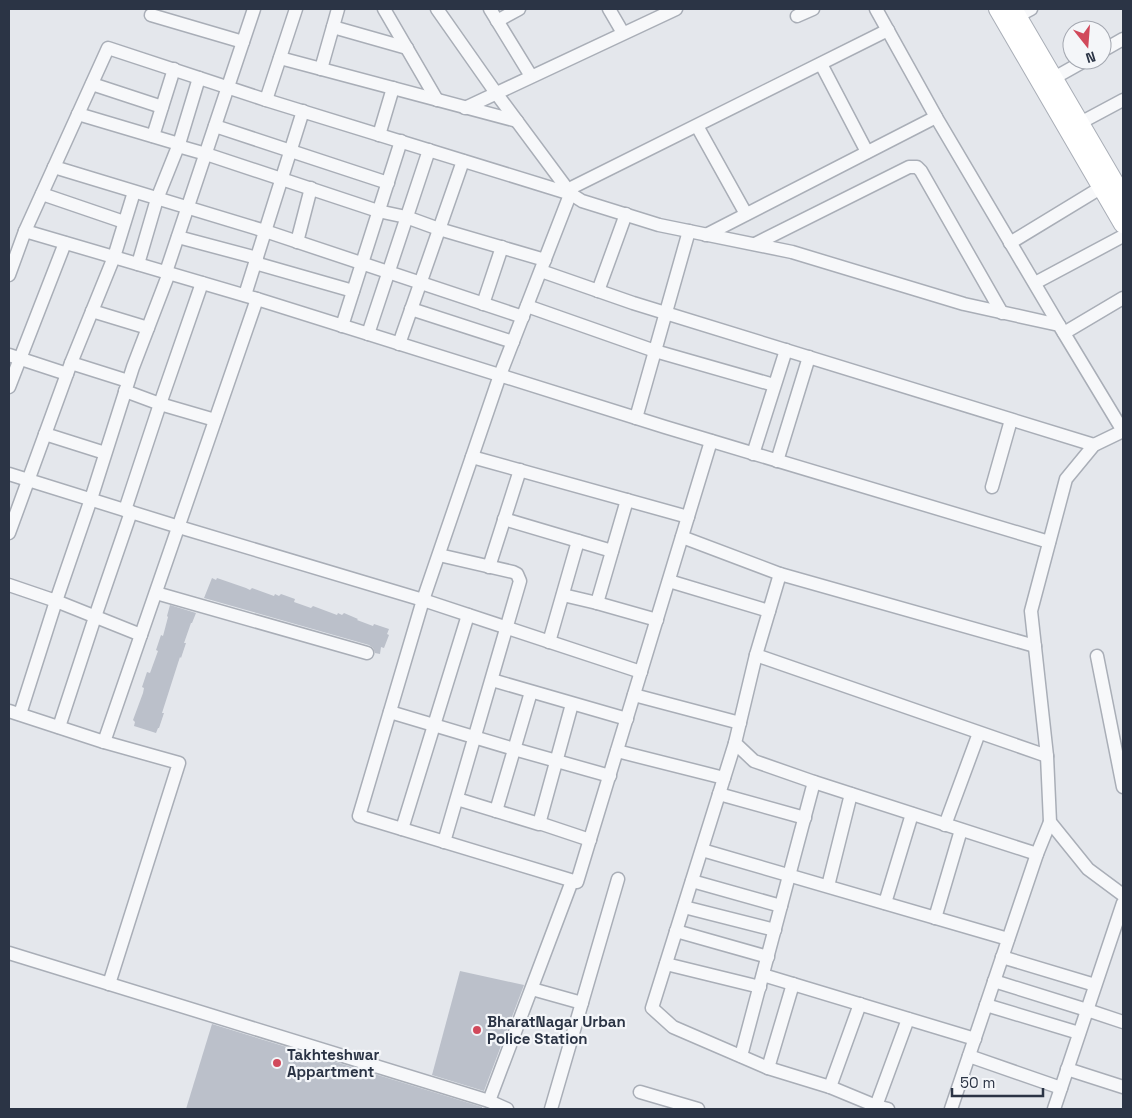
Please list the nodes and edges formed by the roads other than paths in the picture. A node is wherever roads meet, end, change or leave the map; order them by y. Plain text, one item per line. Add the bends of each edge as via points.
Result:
1 (254, 9) edge
2 (296, 9) edge
3 (338, 9) edge
4 (384, 9) edge
5 (437, 9) edge
6 (490, 9) edge
7 (519, 9) edge
8 (609, 9) edge
9 (676, 9) edge
10 (813, 9) edge
11 (876, 9) edge
12 (998, 9) edge
13 (1021, 11) edge
14 (151, 15) dead end
15 (797, 16) dead end
16 (497, 20) junction
17 (333, 27) junction
18 (888, 30) junction
19 (623, 33) junction
20 (1123, 39) edge
21 (243, 42) junction
22 (1112, 45) edge
23 (407, 48) junction
24 (280, 58) junction
25 (820, 64) junction
26 (174, 69) junction
27 (321, 69) junction
28 (1068, 70) edge
29 (531, 76) junction
30 (199, 78) junction
31 (1054, 78) junction
32 (92, 84) junction
33 (228, 87) junction
34 (392, 88) junction
35 (496, 93) junction
36 (266, 100) junction
37 (438, 100) junction
38 (1123, 100) edge
39 (162, 107) junction
40 (465, 108) junction
41 (303, 111) junction
42 (78, 114) junction
43 (936, 117) junction
44 (517, 121) junction
45 (1080, 123) junction
46 (215, 126) junction
47 (696, 126) junction
48 (379, 135) junction
49 (153, 136) junction
50 (401, 142) junction
51 (178, 145) junction
52 (290, 150) junction
53 (429, 150) junction
54 (868, 152) junction
55 (206, 154) junction
56 (463, 161) junction
57 (54, 167) junction
58 (282, 179) junction
59 (388, 182) junction
60 (1116, 187) edge
61 (311, 188) junction
62 (134, 192) junction
63 (42, 194) junction
64 (571, 194) junction
65 (157, 199) junction
66 (187, 208) junction
67 (378, 211) junction
68 (626, 214) junction
69 (746, 214) junction
70 (406, 217) junction
71 (124, 222) junction
72 (1123, 224) edge
73 (439, 229) junction
74 (265, 231) junction
75 (689, 231) junction
76 (25, 232) junction
77 (706, 234) junction
78 (178, 236) junction
79 (1123, 236) edge
80 (297, 242) junction
81 (65, 243) junction
82 (1010, 243) junction
83 (754, 244) junction
84 (502, 247) junction
85 (114, 257) junction
86 (12, 259) edge
87 (256, 260) junction
88 (362, 263) junction
89 (138, 264) junction
90 (543, 265) junction
91 (388, 272) junction
92 (168, 273) junction
93 (9, 275) edge
94 (202, 283) junction
95 (420, 283) junction
96 (1034, 283) junction
97 (353, 291) junction
98 (598, 291) junction
99 (251, 297) junction
100 (1123, 298) edge
101 (482, 304) junction
102 (411, 309) junction
103 (92, 311) junction
104 (525, 312) junction
105 (666, 313) junction
106 (1002, 313) junction
107 (342, 326) junction
108 (148, 328) junction
109 (1062, 329) junction
110 (368, 334) junction
111 (513, 342) junction
112 (399, 344) junction
113 (786, 350) junction
114 (655, 351) junction
115 (14, 357) edge
116 (809, 357) junction
117 (69, 369) junction
118 (500, 375) junction
119 (774, 385) junction
120 (126, 386) junction
121 (9, 387) edge
122 (160, 404) junction
123 (636, 418) junction
124 (216, 420) junction
125 (1011, 420) junction
126 (1123, 431) edge
127 (45, 434) junction
128 (711, 441) junction
129 (1094, 445) junction
130 (105, 453) junction
131 (753, 454) junction
132 (472, 457) junction
133 (777, 461) junction
134 (520, 470) junction
135 (9, 474) edge
136 (27, 480) junction
137 (992, 487) dead end
138 (91, 499) junction
139 (627, 500) junction
140 (128, 511) junction
141 (688, 517) junction
142 (504, 520) junction
143 (179, 527) junction
144 (9, 532) edge
145 (682, 537) junction
146 (578, 541) junction
147 (1049, 542) junction
148 (612, 551) junction
149 (439, 554) junction
150 (489, 566) junction
151 (780, 574) junction
152 (669, 581) junction
153 (9, 585) edge
154 (156, 593) junction
155 (563, 595) junction
156 (423, 600) junction
157 (56, 601) junction
158 (597, 603) junction
159 (769, 611) junction
160 (468, 615) junction
161 (95, 617) junction
162 (657, 620) junction
163 (507, 628) junction
164 (141, 635) junction
165 (549, 642) junction
166 (1035, 646) junction
167 (367, 653) dead end
168 (756, 656) junction
169 (1097, 656) dead end
170 (641, 672) junction
171 (492, 680) junction
172 (531, 692) junction
173 (634, 695) junction
174 (572, 704) junction
175 (14, 712) edge
176 (390, 712) junction
177 (626, 720) junction
178 (740, 723) junction
179 (434, 725) junction
180 (59, 727) junction
181 (979, 733) junction
182 (475, 738) junction
183 (104, 742) junction
184 (735, 743) junction
185 (514, 749) junction
186 (617, 752) junction
187 (1047, 756) junction
188 (556, 761) junction
189 (610, 776) junction
190 (724, 778) junction
191 (814, 782) junction
192 (1123, 787) edge
193 (719, 794) junction
194 (851, 794) junction
195 (457, 799) junction
196 (496, 811) junction
197 (912, 814) junction
198 (805, 818) junction
199 (1050, 822) junction
200 (539, 823) junction
201 (945, 825) junction
202 (402, 829) junction
203 (961, 830) junction
204 (590, 840) junction
205 (444, 842) junction
206 (702, 850) junction
207 (1037, 854) junction
208 (790, 875) junction
209 (618, 879) dead end
210 (572, 881) junction
211 (692, 881) junction
212 (828, 886) junction
213 (1123, 895) edge
214 (885, 903) junction
215 (1123, 903) edge
216 (781, 906) junction
217 (684, 907) junction
218 (935, 918) junction
219 (775, 930) junction
220 (676, 931) junction
221 (1008, 939) junction
222 (9, 953) edge
223 (768, 957) junction
224 (1002, 957) junction
225 (666, 964) junction
226 (761, 981) junction
227 (994, 981) junction
228 (109, 984) junction
229 (793, 984) junction
230 (1096, 985) junction
231 (532, 988) junction
232 (582, 1003) junction
233 (860, 1004) junction
234 (986, 1006) junction
235 (1087, 1010) junction
236 (908, 1018) junction
237 (1123, 1022) edge
238 (1079, 1033) junction
239 (975, 1038) junction
240 (741, 1056) junction
241 (969, 1056) junction
242 (768, 1068) junction
243 (1067, 1069) junction
244 (830, 1087) junction
245 (1123, 1087) edge
246 (1061, 1088) junction
247 (640, 1092) dead end
248 (489, 1101) junction
249 (882, 1108) edge
250 (507, 1109) edge
251 (551, 1109) edge
252 (698, 1109) edge
253 (951, 1109) edge
254 (1054, 1109) edge

1 - 21 street
2 - 24 street
3 - 17 street
4 - 23 street
5 - 35 street
6 - 16 street
7 - 16 street
8 - 19 street
9 - 19 street
10 - 15 street
11 - 18 street
12 - 60 street
13 - 31 street
14 - 21 street
16 - 29 street
17 - 23 street
17 - 27 street
18 - 25 street
18 - 43 street
19 - 29 street
20 - 22 street
21 - 33 street
23 - 37 street
24 - 27 street
24 - 36 street
25 - 47 street
25 - 54 street
26 - 30 street
26 - 32 street via 108,48
26 - 39 street
27 - 34 street
28 - 31 street
29 - 35 street
30 - 33 street
30 - 51 street
31 - 45 street
32 - 39 street
32 - 42 street
33 - 36 street
33 - 46 street
34 - 37 street
34 - 48 street
35 - 40 street
35 - 44 street
36 - 41 street
37 - 40 street
38 - 45 street
39 - 49 street
40 - 44 street
41 - 48 street
41 - 52 street
42 - 49 street
42 - 57 street
43 - 54 street
43 - 82 street
44 - 64 street
45 - 60 street
46 - 52 street
46 - 55 street
47 - 64 street via 574,187
47 - 69 street
48 - 50 street
49 - 51 street
50 - 53 street
50 - 59 street
51 - 55 street
51 - 65 street
52 - 58 street
52 - 59 street
53 - 56 street
53 - 70 street
54 - 69 street
55 - 58 street
55 - 66 street
56 - 64 street
56 - 73 street
57 - 62 street
57 - 63 street
58 - 61 street
58 - 74 street
59 - 67 street
60 - 72 street
60 - 82 street
61 - 67 street
61 - 80 street
62 - 65 street
62 - 71 street
63 - 71 street
63 - 76 street
64 - 68 street via 582,201
64 - 90 street
65 - 66 street
65 - 89 street
66 - 74 street
66 - 78 street
67 - 70 street
67 - 88 street
68 - 75 street
68 - 98 street
69 - 77 street
70 - 73 street
70 - 91 street
71 - 85 street
73 - 84 street
73 - 95 street
74 - 80 street
74 - 87 street
75 - 77 street
75 - 105 street
76 - 81 street
76 - 86 street
77 - 83 street
78 - 87 street
78 - 92 street
79 - 96 street
80 - 88 street
81 - 85 street
81 - 115 street
82 - 96 street
83 - 106 street
83 - 106 street via 909,167 917,167
84 - 90 street
84 - 101 street
85 - 89 street
85 - 103 street
86 - 93 street
87 - 97 street
87 - 99 street
88 - 91 street
88 - 97 street
89 - 92 street
90 - 98 street
90 - 104 street
91 - 95 street
91 - 110 street
92 - 94 street
92 - 108 street
94 - 99 street
94 - 122 street
95 - 101 street
95 - 102 street
96 - 109 street
97 - 107 street
98 - 105 street
99 - 107 street
99 - 124 street
100 - 109 street
101 - 104 street
102 - 111 street
102 - 112 street
103 - 108 street
103 - 117 street
104 - 111 street
104 - 114 street
105 - 113 street
105 - 114 street
106 - 109 street
107 - 110 street
108 - 120 street
109 - 126 street
110 - 112 street
111 - 118 street
112 - 118 street
113 - 116 street
113 - 119 street
114 - 119 street
114 - 123 street
115 - 117 street
115 - 121 street
116 - 125 street
116 - 133 street
117 - 120 street
117 - 127 street
118 - 123 street
118 - 132 street
119 - 131 street
120 - 122 street
120 - 130 street
122 - 124 street
122 - 140 street
123 - 128 street
124 - 143 street
125 - 129 street
125 - 137 street
126 - 129 street
127 - 130 street
127 - 136 street
128 - 131 street
128 - 141 street
129 - 147 street via 1066,479
130 - 138 street
131 - 133 street
132 - 134 street
132 - 149 street
133 - 147 street
134 - 139 street
134 - 142 street
135 - 136 street
136 - 138 street
136 - 144 street
138 - 140 street
138 - 157 street
139 - 141 street
139 - 148 street
140 - 143 street
140 - 161 street
141 - 145 street
142 - 146 street
142 - 150 street
143 - 154 street
143 - 156 street
145 - 151 street
145 - 152 street
146 - 148 street
146 - 155 street
147 - 166 street via 1031,611
148 - 158 street
149 - 150 street
149 - 156 street
150 - 163 street via 513,572 520,581
151 - 159 street
151 - 166 street
152 - 159 street
152 - 162 street
153 - 157 street
154 - 164 street
154 - 167 street
155 - 158 street
155 - 165 street
156 - 160 street
156 - 176 street
157 - 161 street
157 - 175 street
158 - 162 street
159 - 168 street
160 - 163 street
160 - 179 street
161 - 164 street
161 - 180 street
162 - 170 street
163 - 165 street
163 - 171 street
164 - 183 street
165 - 170 street
166 - 187 street
168 - 178 street
168 - 181 street
169 - 192 street
170 - 173 street
171 - 172 street
171 - 182 street
172 - 174 street
172 - 185 street
173 - 177 street
173 - 178 street
174 - 177 street
174 - 188 street
175 - 180 street
176 - 179 street
176 - 202 street via 359,816
177 - 186 street
178 - 184 street
179 - 182 street
179 - 202 street
180 - 183 street
181 - 187 street
181 - 201 street
182 - 185 street
182 - 195 street
183 - 228 street via 179,763
184 - 190 street
184 - 191 street via 754,761
185 - 188 street
185 - 196 street
186 - 189 street
186 - 190 street
187 - 199 street
188 - 189 street
188 - 200 street
189 - 204 street
190 - 193 street
191 - 194 street
191 - 198 street
193 - 198 street
193 - 206 street
194 - 197 street
194 - 212 street
195 - 196 street
195 - 205 street
196 - 200 street
197 - 201 street
197 - 214 street
198 - 208 street
199 - 207 street
199 - 213 street via 1088,869
200 - 204 street
201 - 203 street
202 - 205 street
203 - 207 street
203 - 218 street
204 - 210 street via 577,882
205 - 210 street
206 - 208 street
206 - 211 street
207 - 221 street
208 - 212 street
208 - 216 street
209 - 232 street
210 - 231 street
211 - 216 street
211 - 217 street
212 - 214 street
214 - 218 street
215 - 230 street
216 - 219 street
217 - 219 street
217 - 220 street
218 - 221 street
219 - 223 street
220 - 223 street
220 - 225 street
221 - 224 street
222 - 228 street
223 - 226 street
224 - 227 street
224 - 230 street
225 - 226 street
225 - 240 street via 652,1008 673,1027
226 - 229 street
226 - 240 street
227 - 234 street
227 - 235 street
228 - 248 street
229 - 233 street
229 - 242 street
230 - 235 street
231 - 232 street
231 - 248 street
232 - 251 street
233 - 236 street
233 - 244 street
234 - 238 street
234 - 239 street
235 - 237 street
235 - 238 street
236 - 239 street
236 - 249 street
238 - 243 street
239 - 241 street
240 - 242 street
241 - 246 street
241 - 253 street
242 - 244 street
243 - 245 street
243 - 246 street
244 - 249 street
246 - 254 street
247 - 252 street
248 - 250 street

